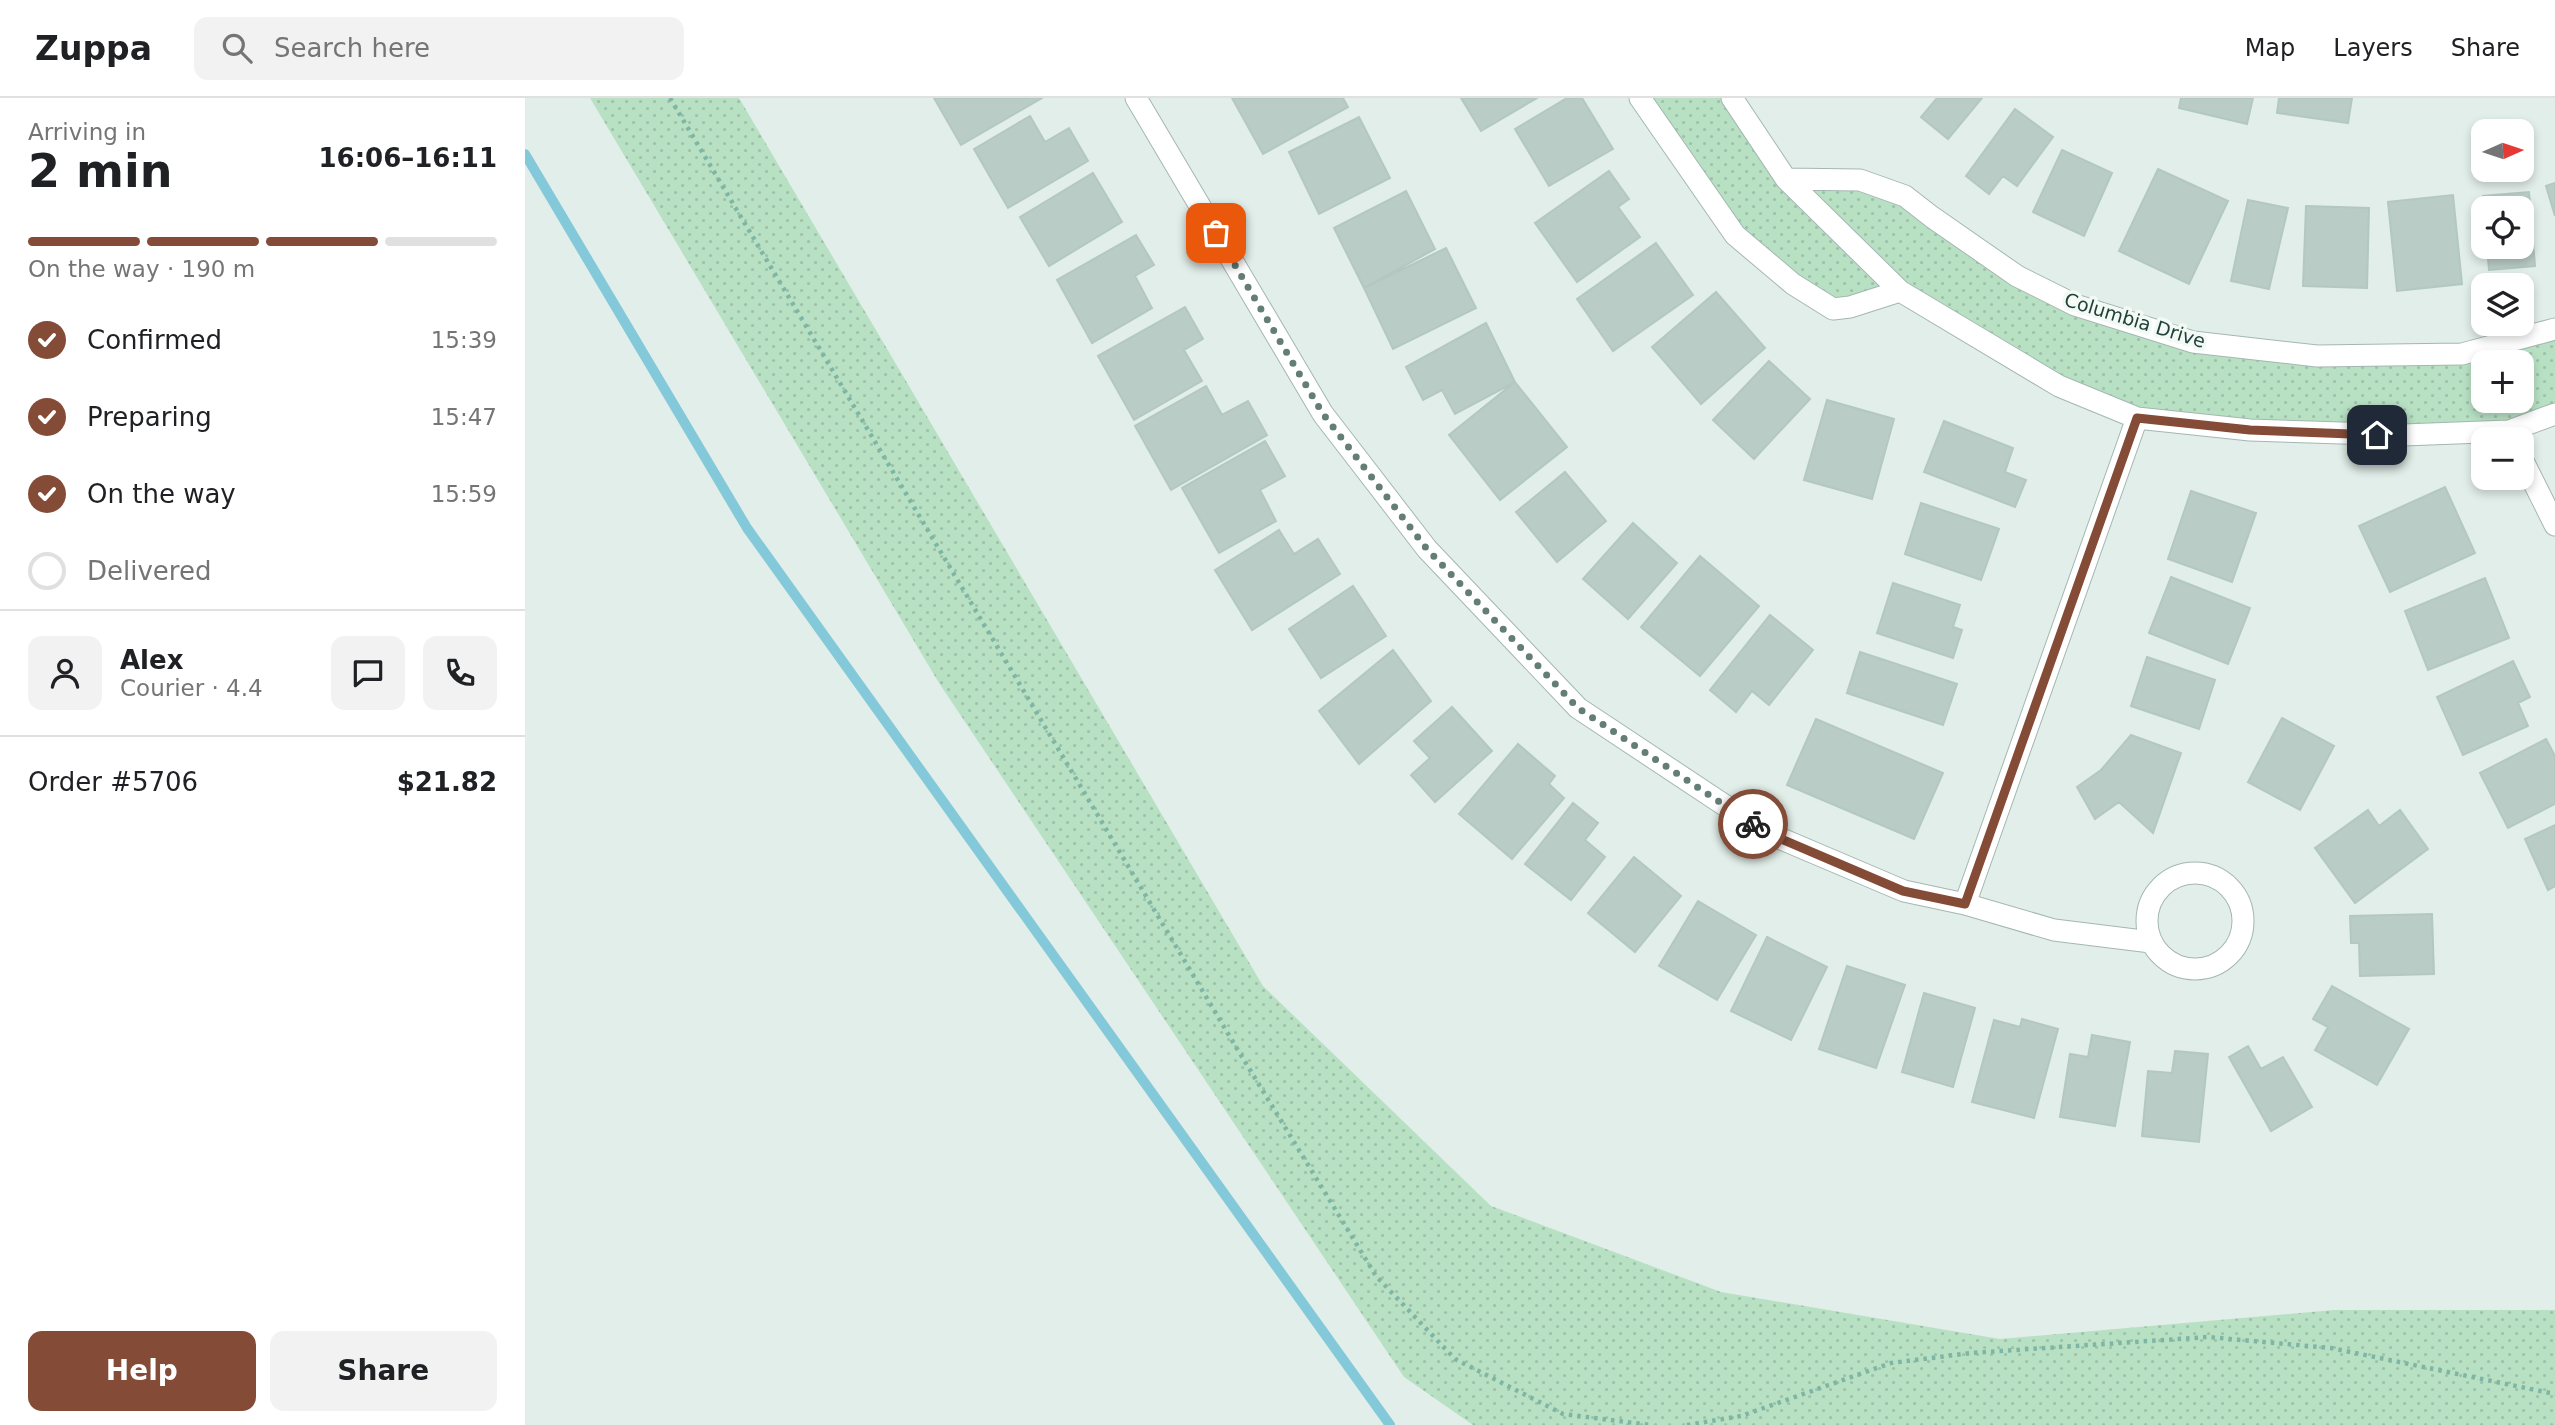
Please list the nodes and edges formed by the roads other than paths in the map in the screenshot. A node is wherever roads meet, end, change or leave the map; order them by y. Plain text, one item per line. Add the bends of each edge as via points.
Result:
1 (1136, 98) edge
2 (1640, 98) edge
3 (1732, 98) edge
4 (1786, 179) junction
5 (1900, 291) junction
6 (2555, 329) edge
7 (2555, 414) edge
8 (2137, 418) junction
9 (2528, 427) edge
10 (2471, 435) edge
11 (2534, 483) edge
12 (2555, 525) edge
13 (1965, 904) junction
14 (2151, 942) junction

1 - 13 street via 1323,414 1427,549 1578,708 1765,832 1903,891
2 - 5 street via 1735,235 1793,284 1833,309
3 - 4 street
4 - 5 street
4 - 6 street, Columbia Drive via 1860,180 1905,196 2017,276 2075,306 2193,342 2316,356 2462,354
5 - 8 street via 2059,386
7 - 9 street
8 - 10 street via 2250,430
8 - 13 street
11 - 12 street
13 - 14 street via 2054,930
14 - 14 street via 2168,961 2183,969 2200,970 2222,962 2242,936 2240,902 2224,882 2208,874 2175,877 2161,886 2148,909

